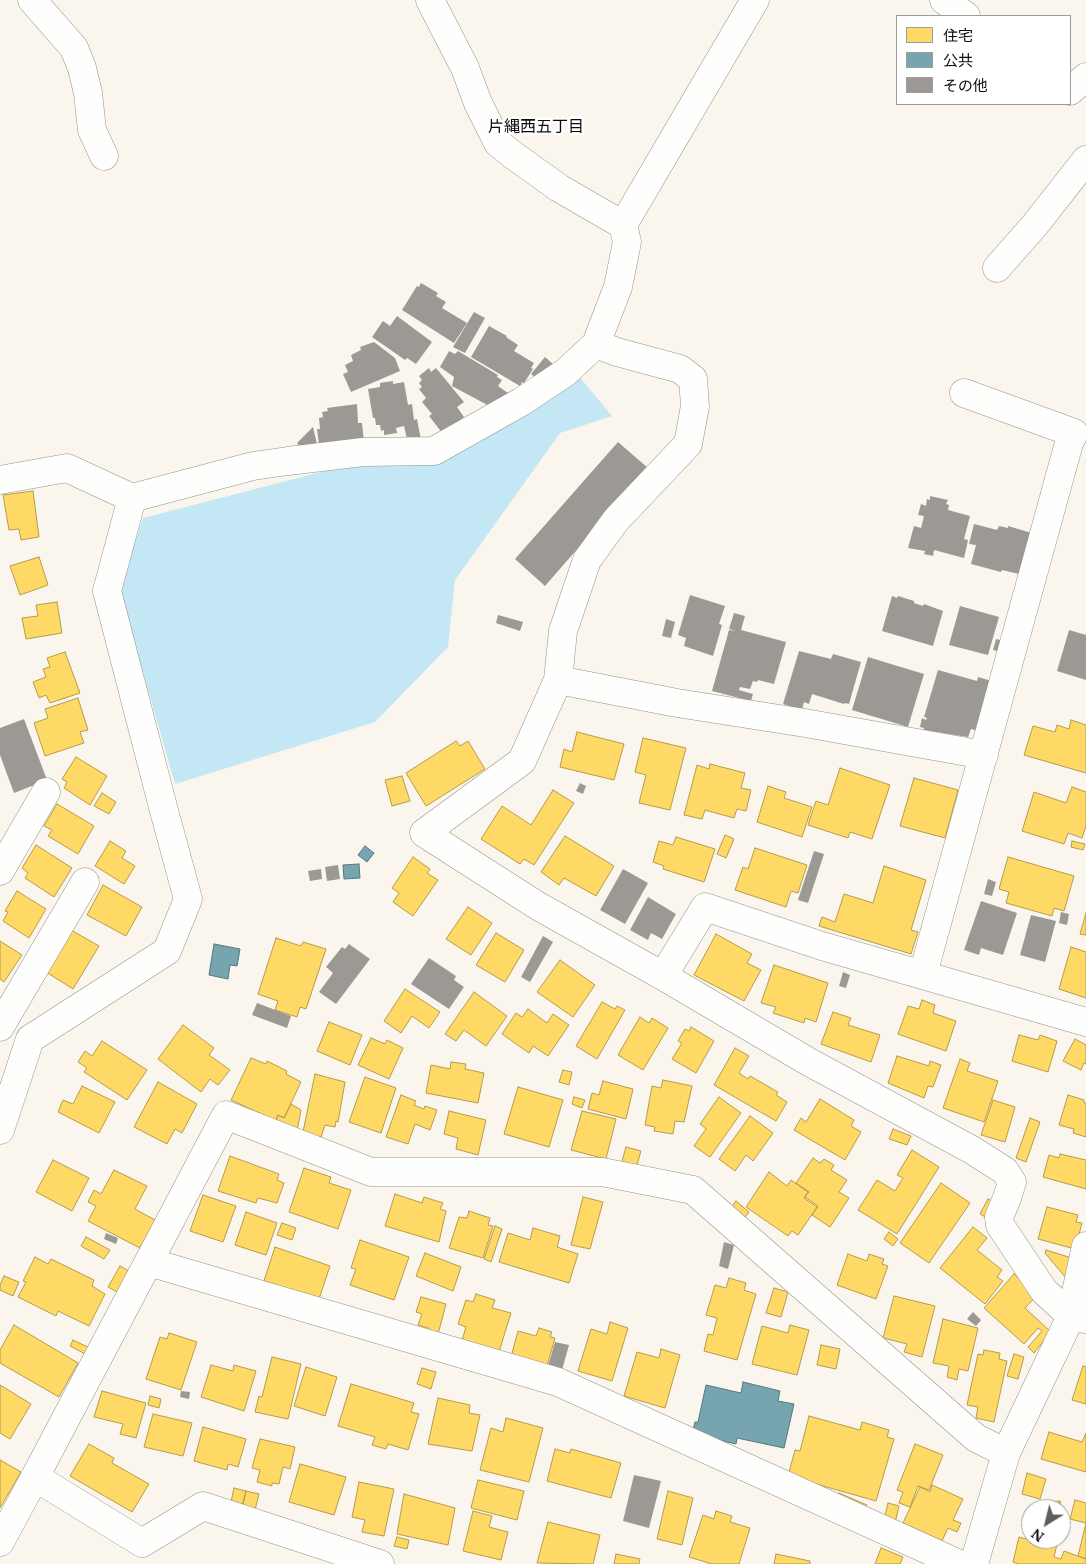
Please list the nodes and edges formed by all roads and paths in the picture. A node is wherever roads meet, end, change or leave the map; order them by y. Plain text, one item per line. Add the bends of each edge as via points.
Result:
1 (32, 0) edge
2 (430, 0) edge
3 (755, 0) edge
4 (944, 0) edge
5 (965, 15) edge
6 (1086, 77) edge
7 (1071, 92) edge
8 (1071, 94) edge
9 (1086, 106) edge
10 (104, 156) dead end
11 (1086, 160) edge
12 (624, 225) junction
13 (997, 268) dead end
14 (596, 344) junction
15 (964, 393) dead end
16 (1080, 434) edge
17 (0, 480) edge
18 (132, 498) junction
19 (558, 680) junction
20 (984, 755) junction
21 (46, 792) dead end
22 (0, 871) edge
23 (85, 882) dead end
24 (923, 974) junction
25 (663, 976) junction
26 (1086, 1022) edge
27 (0, 1027) edge
28 (0, 1038) edge
29 (30, 1040) junction
30 (0, 1130) edge
31 (1086, 1246) edge
32 (148, 1262) junction
33 (1078, 1318) edge
34 (1006, 1453) junction
35 (35, 1477) junction
36 (0, 1542) edge
37 (322, 1555) edge
38 (380, 1564) edge
39 (959, 1564) edge
40 (974, 1564) edge

1 - 10 street via 74,48 86,84 92,130
2 - 12 street via 498,143 559,188
3 - 12 street
4 - 5 street
6 - 7 street
8 - 9 street
11 - 13 street
12 - 14 street via 627,242 618,287
14 - 18 street via 566,372 521,402 434,451 363,452 253,466
14 - 19 street via 680,369 693,379 695,406 688,444 616,520 587,560 563,631
15 - 16 street
16 - 20 street via 1069,443
17 - 18 street via 67,468
18 - 29 street via 107,591 188,899 167,951
19 - 20 street
19 - 25 street via 522,761 424,833 538,906
20 - 24 street
21 - 22 street
23 - 27 street
24 - 25 street via 822,946 706,907
24 - 26 street
25 - 33 street via 808,1062 1005,1171 1012,1182 999,1217 1000,1225 1044,1291
28 - 29 street
29 - 30 street
31 - 33 street
32 - 34 street via 226,1115 371,1172 602,1172 693,1190 976,1438
32 - 35 street
32 - 39 street via 558,1382
33 - 34 street
34 - 40 street
35 - 36 street
35 - 37 street via 142,1543 203,1506
37 - 38 street

